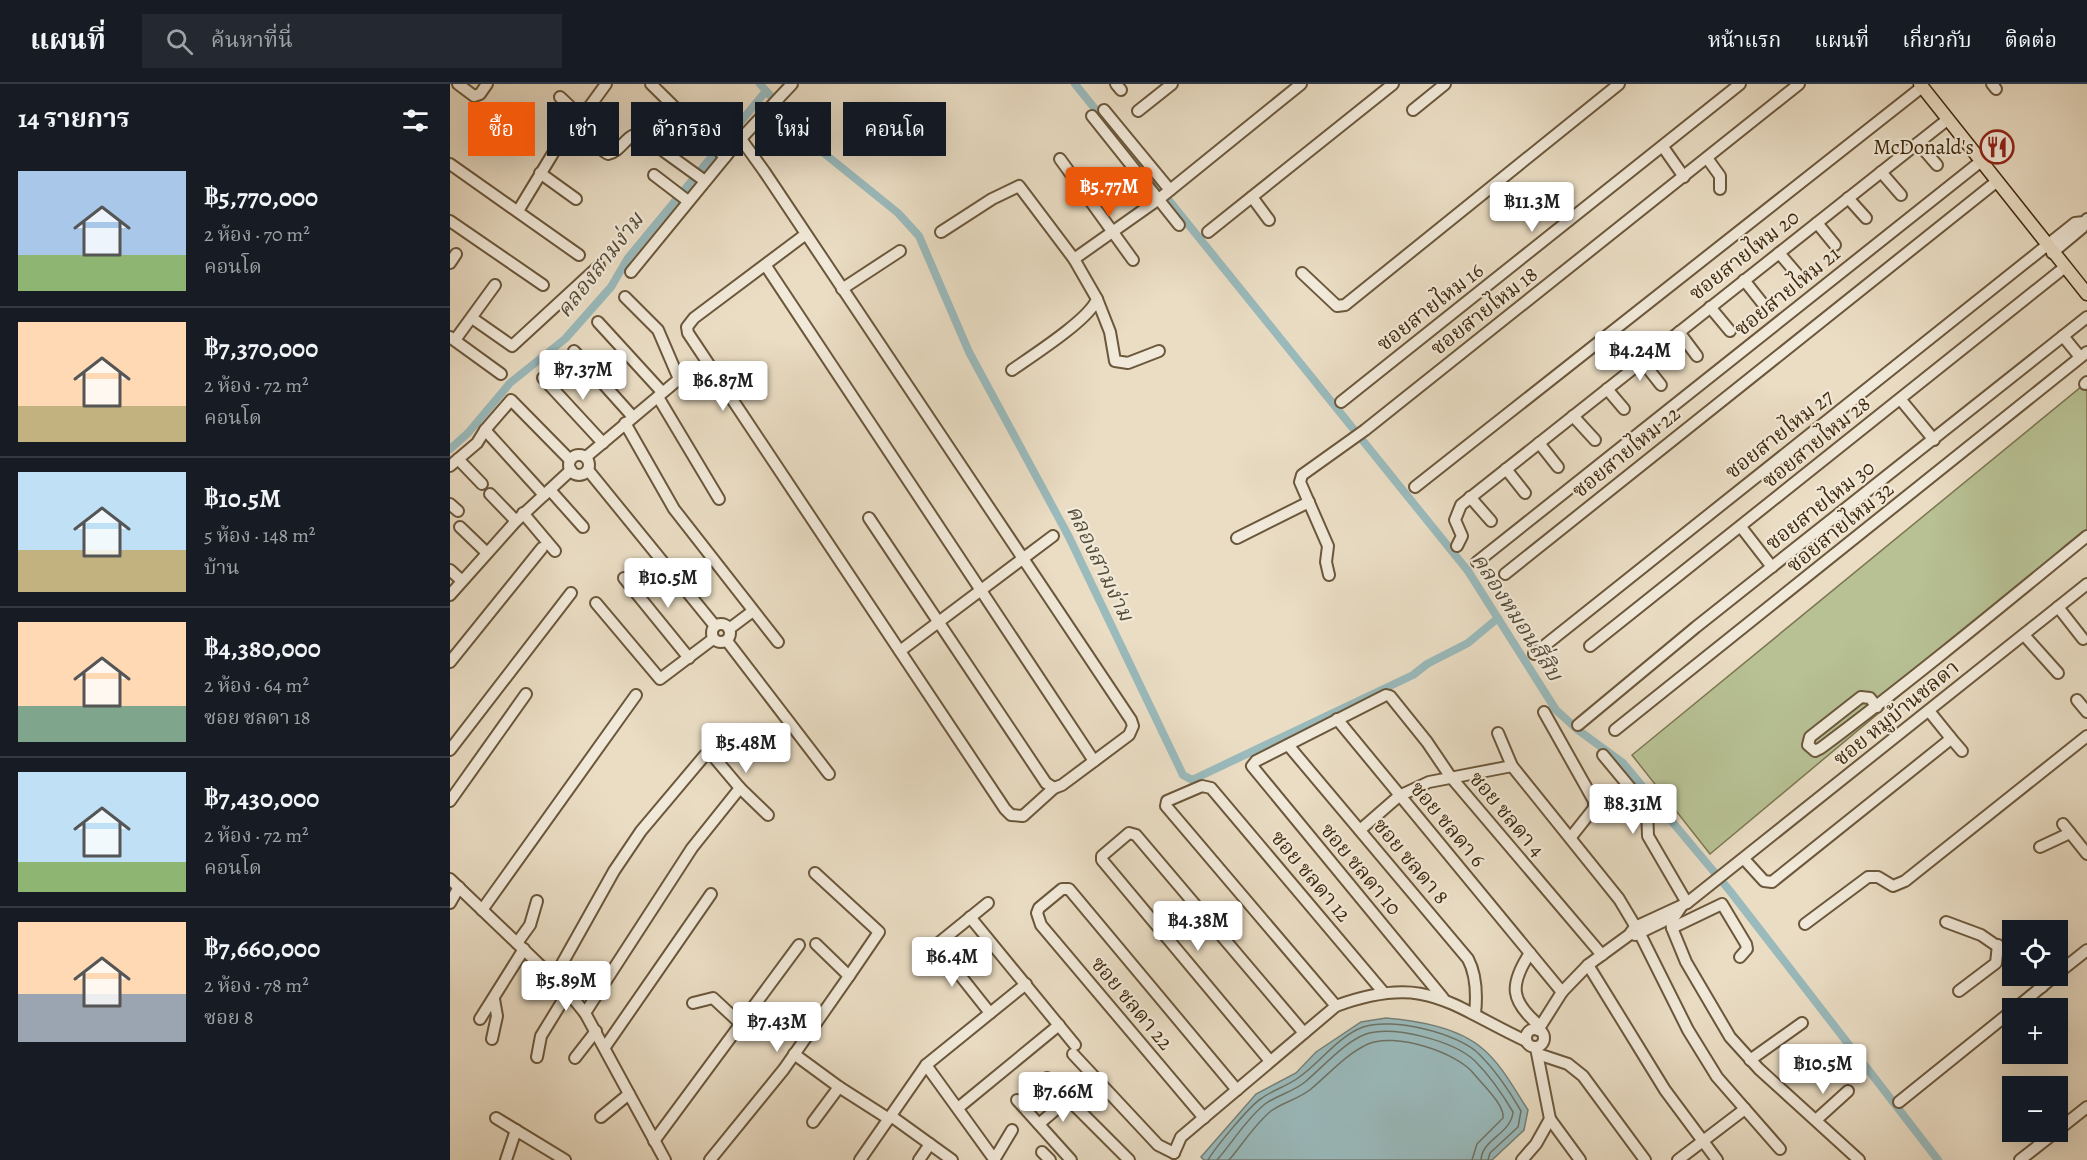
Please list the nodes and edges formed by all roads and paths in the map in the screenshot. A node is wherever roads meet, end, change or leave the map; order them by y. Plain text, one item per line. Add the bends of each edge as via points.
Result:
1 (458, 84) edge
2 (487, 84) edge
3 (606, 84) edge
4 (651, 84) edge
5 (792, 84) edge
6 (1172, 84) edge
7 (1301, 84) edge
8 (1392, 84) edge
9 (1446, 84) edge
10 (1619, 84) edge
11 (1740, 84) edge
12 (1799, 84) edge
13 (1921, 86) edge
14 (561, 97) dead end
15 (566, 102) edge
16 (593, 102) edge
17 (669, 102) edge
18 (1104, 110) dead end
19 (1413, 110) dead end
20 (1138, 111) dead end
21 (1092, 116) dead end
22 (1947, 120) junction
23 (743, 137) edge
24 (743, 142) edge
25 (1918, 143) junction
26 (1663, 147) junction
27 (619, 148) edge
28 (551, 156) edge
29 (723, 156) edge
30 (1707, 158) junction
31 (1060, 159) dead end
32 (1980, 162) junction
33 (450, 164) edge
34 (1937, 165) dead end
35 (1881, 172) junction
36 (540, 173) junction
37 (654, 175) dead end
38 (1684, 177) junction
39 (704, 180) junction
40 (1996, 182) junction
41 (1720, 189) dead end
42 (1164, 195) junction
43 (1901, 195) dead end
44 (1252, 197) junction
45 (1848, 198) junction
46 (576, 199) dead end
47 (687, 200) junction
48 (518, 211) junction
49 (1866, 218) dead end
50 (1269, 220) dead end
51 (2086, 220) edge
52 (450, 221) edge
53 (1817, 223) junction
54 (1179, 225) dead end
55 (941, 232) dead end
56 (1208, 232) dead end
57 (1112, 233) junction
58 (806, 234) junction
59 (1835, 245) dead end
60 (2050, 249) junction
61 (900, 251) dead end
62 (1779, 253) junction
63 (579, 255) dead end
64 (1074, 260) junction
65 (1132, 260) dead end
66 (599, 266) dead end
67 (766, 266) junction
68 (2065, 267) junction
69 (631, 272) dead end
70 (1302, 273) dead end
71 (1797, 274) dead end
72 (1744, 280) junction
73 (495, 285) dead end
74 (543, 285) dead end
75 (842, 289) junction
76 (2087, 294) edge
77 (625, 297) dead end
78 (1097, 299) junction
79 (1763, 304) dead end
80 (1710, 307) junction
81 (2087, 317) edge
82 (472, 318) junction
83 (598, 322) dead end
84 (1730, 331) dead end
85 (1679, 332) junction
86 (2063, 336) junction
87 (453, 338) edge
88 (574, 351) dead end
89 (1159, 351) dead end
90 (2083, 354) edge
91 (1697, 356) dead end
92 (1642, 361) junction
93 (1012, 370) dead end
94 (501, 374) dead end
95 (543, 378) dead end
96 (1661, 385) dead end
97 (1607, 389) junction
98 (660, 394) junction
99 (1901, 400) junction
100 (1341, 402) dead end
101 (1624, 409) dead end
102 (1573, 416) junction
103 (629, 420) junction
104 (485, 430) junction
105 (1595, 440) dead end
106 (1934, 440) junction
107 (603, 443) junction
108 (1539, 443) junction
109 (586, 458) junction
110 (454, 462) edge
111 (570, 465) junction
112 (1558, 467) dead end
113 (1506, 469) junction
114 (588, 470) junction
115 (482, 484) dead end
116 (1415, 487) dead end
117 (547, 492) junction
118 (1525, 493) dead end
119 (490, 494) dead end
120 (1470, 497) junction
121 (719, 499) dead end
122 (1309, 502) junction
123 (520, 517) junction
124 (869, 518) dead end
125 (1491, 521) dead end
126 (460, 527) dead end
127 (583, 527) dead end
128 (1741, 528) junction
129 (1053, 536) dead end
130 (2087, 536) edge
131 (1237, 538) dead end
132 (1456, 546) dead end
133 (542, 548) dead end
134 (555, 551) dead end
135 (488, 553) junction
136 (1023, 559) junction
137 (1477, 562) dead end
138 (1772, 567) junction
139 (450, 570) edge
140 (1505, 574) dead end
141 (1329, 575) dead end
142 (624, 578) dead end
143 (462, 581) junction
144 (2087, 584) edge
145 (981, 591) junction
146 (571, 593) dead end
147 (450, 595) edge
148 (596, 603) dead end
149 (2058, 607) junction
150 (753, 611) junction
151 (938, 625) junction
152 (715, 626) junction
153 (729, 629) junction
154 (2024, 635) junction
155 (713, 639) junction
156 (2083, 639) dead end
157 (727, 641) junction
158 (778, 642) dead end
159 (1590, 646) dead end
160 (900, 651) junction
161 (1534, 654) dead end
162 (689, 658) junction
163 (450, 662) edge
164 (2058, 673) dead end
165 (526, 694) dead end
166 (636, 695) dead end
167 (2077, 699) dead end
168 (1876, 707) junction
169 (1929, 711) junction
170 (1544, 712) dead end
171 (2087, 712) edge
172 (1337, 719) junction
173 (1578, 725) dead end
174 (1616, 730) dead end
175 (1498, 733) dead end
176 (2087, 736) edge
177 (1950, 737) junction
178 (1288, 745) junction
179 (450, 750) edge
180 (1962, 751) dead end
181 (1603, 755) dead end
182 (1094, 761) junction
183 (1512, 766) junction
184 (829, 774) dead end
185 (1450, 776) junction
186 (740, 788) junction
187 (1054, 788) junction
188 (1399, 796) junction
189 (450, 801) edge
190 (768, 815) dead end
191 (2063, 824) dead end
192 (1360, 830) junction
193 (2070, 833) junction
194 (1571, 837) junction
195 (2040, 847) dead end
196 (2087, 854) edge
197 (1744, 859) junction
198 (815, 873) dead end
199 (450, 879) edge
200 (459, 887) junction
201 (711, 894) dead end
202 (537, 901) dead end
203 (450, 903) edge
204 (988, 903) dead end
205 (1681, 907) junction
206 (482, 910) junction
207 (970, 917) junction
208 (1946, 922) dead end
209 (1805, 924) dead end
210 (1672, 928) junction
211 (1635, 932) junction
212 (816, 944) dead end
213 (799, 945) dead end
214 (936, 945) junction
215 (1998, 945) junction
216 (521, 946) junction
217 (2002, 948) edge
218 (2087, 950) edge
219 (1530, 953) junction
220 (1602, 955) junction
221 (1740, 957) dead end
222 (919, 959) dead end
223 (2002, 961) edge
224 (1996, 963) junction
225 (1588, 965) junction
226 (2068, 965) edge
227 (849, 976) junction
228 (554, 978) junction
229 (1026, 984) junction
230 (2042, 987) edge
231 (1959, 991) dead end
232 (568, 992) junction
233 (1562, 992) junction
234 (1384, 993) junction
235 (1443, 998) junction
236 (2028, 998) edge
237 (494, 999) junction
238 (693, 1003) dead end
239 (1336, 1006) junction
240 (585, 1013) junction
241 (990, 1013) junction
242 (1475, 1014) junction
243 (480, 1019) dead end
244 (2002, 1019) edge
245 (1802, 1023) dead end
246 (742, 1025) junction
247 (1059, 1025) junction
248 (1539, 1028) junction
249 (596, 1031) junction
250 (1304, 1033) junction
251 (492, 1039) dead end
252 (605, 1047) junction
253 (1533, 1047) junction
254 (794, 1054) junction
255 (537, 1057) dead end
256 (575, 1058) dead end
257 (1750, 1059) junction
258 (1270, 1061) junction
259 (926, 1065) junction
260 (1047, 1078) dead end
261 (839, 1087) junction
262 (1237, 1090) junction
263 (1848, 1091) dead end
264 (630, 1094) junction
265 (1068, 1099) junction
266 (1017, 1100) dead end
267 (1899, 1102) dead end
268 (2087, 1107) edge
269 (958, 1108) junction
270 (1745, 1109) junction
271 (601, 1117) dead end
272 (890, 1117) junction
273 (496, 1118) dead end
274 (1204, 1118) junction
275 (1550, 1119) junction
276 (1816, 1120) junction
277 (813, 1122) dead end
278 (2068, 1122) edge
279 (1039, 1124) junction
280 (516, 1130) junction
281 (1012, 1130) dead end
282 (654, 1141) junction
283 (1702, 1142) junction
284 (2042, 1142) edge
285 (1780, 1149) dead end
286 (934, 1152) edge
287 (1176, 1156) edge
288 (994, 1159) edge
289 (506, 1160) edge
290 (565, 1160) edge
291 (665, 1160) edge
292 (710, 1160) edge
293 (860, 1160) edge
294 (919, 1160) edge
295 (952, 1160) edge
296 (1071, 1160) edge
297 (1129, 1160) edge
298 (1522, 1160) edge
299 (1580, 1160) edge
300 (1646, 1160) edge
301 (1678, 1160) edge
302 (1717, 1160) edge
303 (1859, 1160) edge
304 (2020, 1160) edge

1 - 2 street via 474,96
3 - 16 street
4 - 17 street
5 - 23 street
6 - 20 street
7 - 42 street
8 - 44 street
9 - 19 street
10 - 70 street via 1345,305 1337,306
11 - 26 street, ซอยสายไหม 16
12 - 30 street, ซอยสายไหม 18
13 - 22 main road
13 - 116 street
14 - 15 street
18 - 42 street
21 - 42 street
22 - 25 street, ซอยสายไหม 20
22 - 32 main road
24 - 58 street
25 - 34 street
25 - 35 street, ซอยสายไหม 20
26 - 38 street
26 - 100 street, ซอยสายไหม 16
27 - 39 street via 633,134 640,134
28 - 36 street
29 - 39 street
30 - 38 street, ซอยสายไหม 18
30 - 41 street via 1720,176
31 - 57 street
32 - 40 main road
32 - 137 street, ซอยสายไหม 21
33 - 48 street
35 - 43 street
35 - 45 street, ซอยสายไหม 20
36 - 46 street
36 - 48 street
37 - 47 street
38 - 122 street, ซอยสายไหม 18 via 1301,477
39 - 47 street
40 - 60 main road
40 - 140 street, ซอยสายไหม 22
42 - 54 street
42 - 57 street
44 - 50 street
44 - 56 street
45 - 49 street
45 - 53 street, ซอยสายไหม 20
47 - 69 street
48 - 63 street
51 - 60 street, ซอยสายไหม 27 via 2075,223
52 - 74 street
53 - 59 street
53 - 62 street, ซอยสายไหม 20
55 - 64 street via 1019,186
57 - 64 street
57 - 65 street
58 - 67 street
58 - 75 street
60 - 68 main road
60 - 161 street, ซอยสายไหม 27
61 - 75 street
62 - 71 street
62 - 72 street, ซอยสายไหม 20
64 - 78 street
66 - 82 street via 512,346
67 - 145 street
67 - 160 street via 694,318 687,327 688,333
68 - 76 main road
68 - 99 street, ซอยสายไหม 28
72 - 79 street
72 - 80 street, ซอยสายไหม 20
73 - 82 street
75 - 136 street
77 - 98 street via 658,330 679,378
78 - 89 street via 1110,332 1115,361 1128,363
78 - 93 street via 1066,331
80 - 84 street
80 - 85 street, ซอยสายไหม 20
81 - 86 street, ซอยสายไหม 30
82 - 87 street
83 - 98 street
85 - 91 street
85 - 92 street, ซอยสายไหม 20
86 - 90 street
86 - 106 street, ซอยสายไหม 30
87 - 94 street
88 - 103 street
90 - 174 street, ซอยสายไหม 32
92 - 96 street
92 - 97 street, ซอยสายไหม 20
95 - 107 street
97 - 101 street
97 - 102 street, ซอยสายไหม 20
98 - 103 street
98 - 121 street
99 - 106 street
99 - 128 street, ซอยสายไหม 28
102 - 105 street
102 - 108 street, ซอยสายไหม 20
103 - 107 street
103 - 150 street via 674,509
104 - 110 street via 477,443
104 - 111 street via 511,400
104 - 117 street
106 - 138 street, ซอยสายไหม 30
107 - 109 street
108 - 112 street
108 - 113 street, ซอยสายไหม 20
109 - 111 street via 579,455
109 - 114 street
110 - 115 street
111 - 114 street via 580,475
111 - 117 street
113 - 118 street
113 - 120 street, ซอยสายไหม 20
114 - 152 street
117 - 123 street
117 - 127 street
119 - 123 street
120 - 125 street
120 - 132 street, ซอยสายไหม 20 via 1455,517 1462,536
122 - 131 street
122 - 141 street, ซอยสายไหม 18 via 1329,549
123 - 134 street
123 - 135 street
124 - 151 street
126 - 135 street
128 - 138 street
128 - 159 street, ซอยสายไหม 28
129 - 136 street
130 - 168 street
133 - 163 street
135 - 143 street
136 - 145 street
136 - 182 street via 1131,720 1129,735
138 - 173 street, ซอยสายไหม 30
139 - 143 street
142 - 162 street
143 - 147 street
144 - 149 street, ซอย หมูบ้านชลดา
145 - 151 street
145 - 182 street
146 - 179 street
148 - 162 street via 660,680
149 - 154 street, ซอย หมูบ้านชลดา
149 - 156 street
150 - 153 street
150 - 158 street
151 - 160 street
151 - 187 street via 1046,783
152 - 153 street via 721,624
152 - 155 street
153 - 157 street
154 - 164 street
154 - 169 street, ซอย หมูบ้านชลดา
155 - 157 street
155 - 162 street
157 - 184 street
160 - 187 street via 1011,815 1023,816
165 - 189 street
166 - 206 street
167 - 171 street
168 - 168 street via 1818,750 1808,746 1810,737 1861,697 1870,698
169 - 177 street
169 - 197 street, ซอย หมูบ้านชลดา
170 - 194 street via 1594,801 1594,808
172 - 178 street
172 - 185 street, ซอย ชลดา 4 via 1388,695
172 - 188 street, ซอย ชลดา 6
175 - 183 street
176 - 209 street via 1905,881 1893,886 1878,877 1868,877
177 - 180 street
177 - 197 street via 1772,882 1764,881
178 - 192 street, ซอย ชลดา 8
178 - 235 street, ซอย ชลดา 10 via 1253,763 1253,770
181 - 205 street via 1647,808 1648,836
182 - 187 street
183 - 185 street
183 - 194 street
185 - 188 street
185 - 220 street, ซอย ชลดา 4
186 - 190 street
186 - 228 street via 713,756 705,755 627,851
186 - 240 street via 692,848
188 - 192 street
188 - 219 street, ซอย ชลดา 6
191 - 193 street
192 - 242 street, ซอย ชลดา 8 via 1468,959 1476,988
193 - 195 street
193 - 196 street
194 - 211 street via 1619,899
197 - 205 street, ซอย หมูบ้านชลดา
198 - 227 street via 879,932
199 - 200 street
200 - 203 street
200 - 206 street
201 - 252 street
202 - 216 street
204 - 207 street
205 - 210 street via 1671,922
205 - 211 street, ซอย หมูบ้านชลดา via 1668,918
206 - 216 street
207 - 214 street
207 - 229 street
208 - 215 street
210 - 221 street via 1722,904 1746,944 1747,949
210 - 257 street via 1686,962 1718,1018
211 - 220 street, ซอย หมูบ้านชลดา
211 - 270 street via 1695,1043
212 - 227 street
213 - 246 street
214 - 222 street
214 - 241 street
215 - 217 street
215 - 224 street
216 - 228 street
216 - 237 street
218 - 226 street
219 - 233 street, ซอย ชลดา 6
219 - 248 street via 1515,989 1523,1010
220 - 225 street, ซอย หมูบ้านชลดา
223 - 224 street
224 - 231 street
225 - 233 street, ซอย หมูบ้านชลดา
225 - 283 street
227 - 254 street
228 - 232 street
229 - 241 street
229 - 247 street
230 - 236 street
232 - 240 street
232 - 255 street via 541,1036
233 - 248 street, ซอย หมูบ้านชลดา
234 - 235 street via 1396,991
234 - 239 street
234 - 239 street, ซอย ชลดา 12 via 1206,786 1167,801 1166,806
235 - 242 street
237 - 243 street
237 - 251 street via 497,1016
238 - 246 street via 713,998
239 - 250 street
240 - 249 street
241 - 259 street
242 - 253 street
244 - 267 street
245 - 257 street
246 - 282 street
247 - 269 street
247 - 287 street via 1074,1049 1158,1145
248 - 253 street via 1544,1039
249 - 252 street
249 - 256 street
250 - 258 street
250 - 258 street via 1133,832 1101,858
252 - 264 street
253 - 275 street
253 - 300 street via 1583,1076
254 - 261 street
254 - 292 street
257 - 276 street
258 - 262 street
259 - 269 street
259 - 272 street
260 - 265 street
261 - 272 street
261 - 277 street
262 - 274 street
262 - 274 street, ซอย ชลดา 22 via 1066,887 1037,910 1041,925
263 - 276 street
264 - 271 street
264 - 282 street
265 - 279 street
265 - 297 street
266 - 279 street
268 - 278 street
269 - 288 street
270 - 283 street
270 - 285 street
272 - 286 street
272 - 293 street
273 - 280 street
274 - 287 street via 1181,1137
275 - 298 street
275 - 299 street
276 - 303 street
279 - 296 street
280 - 289 street
280 - 290 street
281 - 288 street
282 - 291 street
283 - 301 street
283 - 302 street
284 - 304 street
286 - 294 street
286 - 295 street

